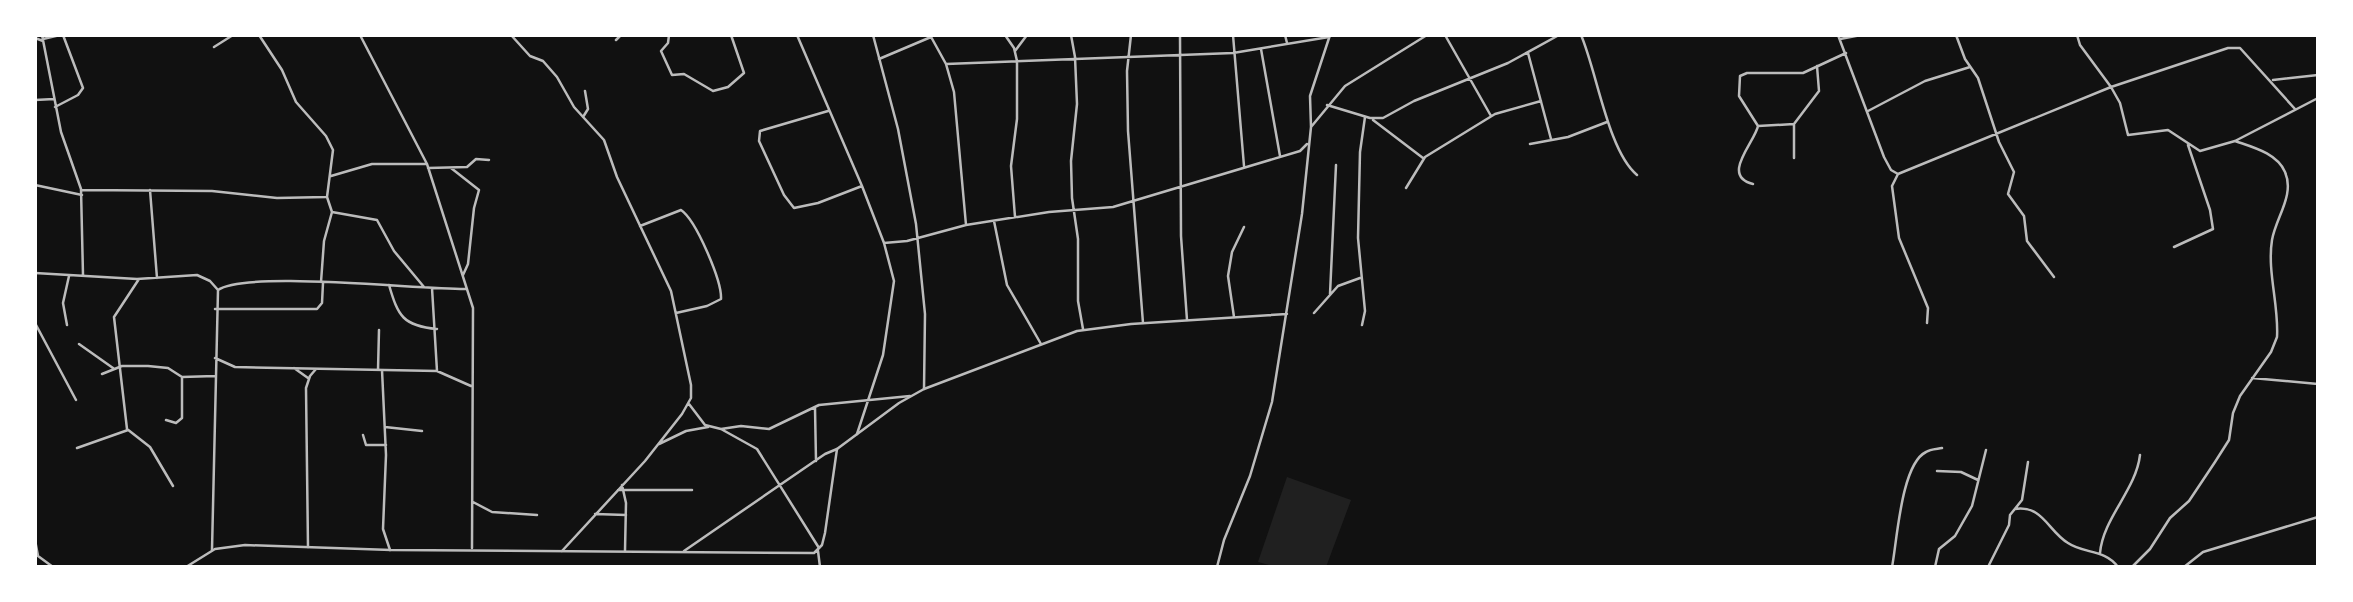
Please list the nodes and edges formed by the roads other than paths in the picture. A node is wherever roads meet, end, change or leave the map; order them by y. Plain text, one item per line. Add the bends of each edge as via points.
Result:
1 (61, 35) edge
2 (233, 35) edge
3 (259, 35) edge
4 (360, 35) edge
5 (511, 35) edge
6 (621, 35) edge
7 (669, 35) edge
8 (731, 35) edge
9 (797, 35) edge
10 (873, 35) edge
11 (1005, 35) edge
12 (1027, 35) edge
13 (1071, 35) edge
14 (1131, 35) edge
15 (1180, 35) edge
16 (1233, 35) edge
17 (1285, 35) edge
18 (1427, 35) edge
19 (1445, 35) edge
20 (1559, 35) edge
21 (1581, 35) edge
22 (1861, 35) edge
23 (1956, 35) edge
24 (2077, 35) edge
25 (930, 36) edge
26 (1329, 36) edge
27 (1839, 37) edge
28 (35, 38) edge
29 (43, 39) edge
30 (616, 40) dead end
31 (1287, 43) junction
32 (214, 47) dead end
33 (1261, 48) junction
34 (1015, 51) junction
35 (1233, 53) junction
36 (1528, 53) junction
37 (1846, 53) junction
38 (1181, 56) junction
39 (1130, 57) junction
40 (879, 59) junction
41 (1017, 61) junction
42 (1075, 61) junction
43 (946, 64) junction
44 (1817, 66) junction
45 (1970, 66) junction
46 (2318, 75) edge
47 (1468, 78) junction
48 (2271, 80) junction
49 (2111, 87) junction
50 (585, 91) dead end
51 (2318, 98) edge
52 (54, 99) junction
53 (35, 100) edge
54 (1541, 101) junction
55 (1327, 105) junction
56 (55, 107) junction
57 (2296, 109) junction
58 (828, 111) junction
59 (1868, 111) junction
60 (1490, 116) junction
61 (583, 117) junction
62 (1367, 118) junction
63 (1607, 122) junction
64 (1794, 124) junction
65 (1758, 126) junction
66 (1311, 127) junction
67 (1997, 136) junction
68 (1551, 139) junction
69 (2235, 141) junction
70 (1307, 144) junction
71 (1530, 144) dead end
72 (2188, 145) junction
73 (1280, 156) junction
74 (1423, 158) junction
75 (1794, 158) dead end
76 (489, 160) dead end
77 (1336, 165) dead end
78 (428, 166) junction
79 (1244, 166) junction
80 (451, 167) junction
81 (1898, 174) junction
82 (1637, 175) dead end
83 (331, 176) junction
84 (1753, 184) dead end
85 (35, 185) edge
86 (862, 186) junction
87 (1182, 187) junction
88 (1406, 188) dead end
89 (81, 190) junction
90 (150, 190) junction
91 (82, 195) junction
92 (327, 197) junction
93 (1135, 201) junction
94 (1073, 210) junction
95 (332, 212) junction
96 (1015, 217) junction
97 (993, 221) junction
98 (966, 225) junction
99 (640, 226) junction
100 (1244, 227) dead end
101 (918, 237) junction
102 (884, 243) junction
103 (2174, 247) dead end
104 (35, 272) edge
105 (83, 275) junction
106 (463, 275) junction
107 (69, 276) junction
108 (1361, 277) junction
109 (2054, 277) dead end
110 (157, 278) junction
111 (139, 279) junction
112 (322, 282) junction
113 (389, 285) junction
114 (424, 287) junction
115 (432, 288) junction
116 (467, 289) junction
117 (218, 290) junction
118 (1330, 295) junction
119 (215, 309) junction
120 (677, 313) junction
121 (1314, 313) dead end
122 (1287, 314) junction
123 (1234, 317) junction
124 (1186, 320) junction
125 (35, 323) edge
126 (1143, 323) junction
127 (1927, 323) dead end
128 (1362, 325) dead end
129 (67, 326) dead end
130 (437, 329) junction
131 (1083, 329) junction
132 (379, 330) dead end
133 (79, 344) dead end
134 (1041, 344) junction
135 (215, 358) junction
136 (122, 366) junction
137 (113, 368) junction
138 (294, 368) junction
139 (316, 369) junction
140 (380, 370) junction
141 (438, 371) junction
142 (102, 374) dead end
143 (215, 376) junction
144 (181, 377) junction
145 (308, 378) junction
146 (2252, 378) junction
147 (2318, 384) edge
148 (471, 386) junction
149 (924, 389) junction
150 (910, 396) junction
151 (76, 400) dead end
152 (867, 401) junction
153 (689, 404) junction
154 (815, 407) junction
155 (166, 420) dead end
156 (385, 427) junction
157 (708, 427) junction
158 (721, 429) junction
159 (128, 430) junction
160 (422, 431) dead end
161 (857, 434) junction
162 (363, 435) dead end
163 (658, 444) junction
164 (386, 445) junction
165 (77, 448) dead end
166 (1942, 448) dead end
167 (837, 449) junction
168 (1986, 450) dead end
169 (2140, 455) dead end
170 (816, 461) junction
171 (2028, 462) dead end
172 (1937, 471) dead end
173 (1978, 480) junction
174 (780, 484) junction
175 (622, 485) junction
176 (173, 486) dead end
177 (618, 490) junction
178 (692, 490) dead end
179 (623, 491) junction
180 (473, 502) junction
181 (2015, 509) junction
182 (595, 514) junction
183 (537, 515) dead end
184 (626, 515) junction
185 (2318, 517) edge
186 (35, 540) edge
187 (308, 547) junction
188 (472, 548) junction
189 (212, 550) junction
190 (390, 550) junction
191 (819, 550) junction
192 (562, 551) junction
193 (625, 551) junction
194 (684, 551) junction
195 (2101, 553) junction
196 (53, 567) edge
197 (186, 567) edge
198 (820, 567) edge
199 (1217, 567) edge
200 (1892, 567) edge
201 (1935, 567) edge
202 (1988, 567) edge
203 (2118, 567) edge
204 (2132, 567) edge
205 (2184, 567) edge

1 - 29 street
1 - 56 street via 83,90
2 - 32 street
3 - 83 street via 282,69 296,102 329,142 333,150
4 - 78 street
5 - 61 street via 530,56 543,61
6 - 30 street
7 - 8 street via 661,51 673,75 686,75 713,91 728,87 744,73
9 - 58 street
10 - 40 street
11 - 34 street
12 - 34 street
13 - 42 street
14 - 39 street
15 - 38 street
16 - 35 street
17 - 31 street
18 - 55 street via 1363,73
19 - 47 street
20 - 36 street
21 - 63 street
22 - 27 street
23 - 45 street
24 - 49 street
25 - 40 street
25 - 43 street
26 - 31 street
26 - 66 street via 1310,96
27 - 37 street
28 - 29 street
29 - 52 street
31 - 33 street
33 - 35 street
33 - 73 street
34 - 41 street
35 - 38 street
35 - 79 street
36 - 47 street
36 - 54 street
37 - 44 street
37 - 59 street
38 - 39 street
38 - 87 street
39 - 42 street
39 - 93 street via 1128,121
40 - 101 street
41 - 42 street
41 - 43 street
41 - 96 street via 1011,166
42 - 94 street
43 - 98 street via 954,92
44 - 64 street via 1819,91
44 - 65 street via 1799,74 1741,75 1740,98
45 - 59 street via 1915,85
45 - 67 street
46 - 48 street
47 - 60 street
47 - 62 street via 1384,118
48 - 49 street via 2234,47
48 - 57 street
49 - 67 street
49 - 72 street via 2128,135 2168,130
50 - 61 street via 588,109
51 - 57 street
52 - 53 street
52 - 56 street
54 - 60 street
54 - 68 street
55 - 62 street
55 - 66 street
56 - 89 street
57 - 69 street
58 - 86 street
58 - 86 street via 760,131 759,141 794,208
59 - 81 street via 1888,166
60 - 74 street
61 - 99 street via 604,140
62 - 74 street via 1386,127
62 - 108 street via 1360,152
63 - 68 street
63 - 82 street via 1624,162
64 - 65 street
64 - 75 street
65 - 84 street via 1739,163 1743,178
66 - 70 street
67 - 81 street
67 - 109 street via 2014,172 2008,194 2024,216 2027,241
68 - 71 street
69 - 72 street via 2207,150
69 - 146 street via 2274,158 2288,183 2272,241 2277,338
70 - 73 street via 1300,151
70 - 122 street
72 - 103 street via 2213,229
73 - 79 street
74 - 88 street
76 - 80 street via 477,158 467,167
77 - 118 street
78 - 80 street
78 - 83 street via 372,164
78 - 106 street
79 - 87 street
80 - 106 street via 479,190
81 - 127 street via 1892,186 1899,238 1928,308
83 - 92 street
85 - 91 street
86 - 102 street
87 - 93 street
87 - 124 street
89 - 90 street
89 - 91 street
90 - 92 street
90 - 110 street
91 - 105 street
92 - 95 street
93 - 94 street
93 - 126 street
94 - 96 street
94 - 131 street
95 - 112 street via 324,241
95 - 114 street via 377,220 394,251
96 - 97 street
97 - 98 street
97 - 134 street via 1005,280
98 - 101 street
99 - 120 street
99 - 120 street via 681,210 711,262 721,299
100 - 123 street via 1232,252 1228,276
101 - 102 street
101 - 149 street via 925,314
102 - 152 street via 894,297 883,355
104 - 107 street
105 - 107 street
105 - 111 street
106 - 116 street
107 - 129 street via 63,303
108 - 118 street via 1338,286
108 - 128 street
110 - 111 street
110 - 117 street via 197,275
111 - 136 street via 114,317
112 - 113 street
112 - 117 street via 232,284
112 - 119 street via 322,303 317,309
113 - 114 street
113 - 130 street via 395,307 411,324
114 - 115 street
115 - 116 street
115 - 130 street
116 - 148 street via 475,322
117 - 119 street
118 - 121 street
119 - 135 street
120 - 153 street via 690,377
122 - 123 street
122 - 199 street via 1272,402
123 - 124 street
124 - 126 street
125 - 151 street
126 - 131 street
130 - 141 street
131 - 134 street
132 - 140 street
133 - 137 street
134 - 149 street
135 - 138 street via 235,367
135 - 143 street
136 - 137 street
136 - 144 street via 164,367
136 - 159 street
137 - 142 street
138 - 139 street
138 - 145 street
139 - 140 street
139 - 145 street
140 - 141 street
140 - 156 street
141 - 148 street
143 - 144 street
143 - 189 street
144 - 155 street via 182,418 176,423
145 - 187 street
146 - 147 street
146 - 204 street via 2235,407 2229,440 2189,501
148 - 180 street
149 - 150 street
150 - 152 street
150 - 161 street
152 - 154 street
152 - 161 street
153 - 157 street
153 - 163 street
154 - 158 street via 772,429
154 - 170 street
156 - 160 street
156 - 164 street
157 - 158 street
157 - 163 street via 686,430
158 - 174 street via 757,449
159 - 165 street
159 - 176 street via 150,447
161 - 167 street
162 - 164 street via 366,445
163 - 175 street
164 - 190 street via 383,529
166 - 200 street via 1923,454 1913,468 1902,502
167 - 170 street
167 - 191 street via 829,515
168 - 173 street
169 - 195 street
170 - 174 street
171 - 181 street via 2022,500
172 - 173 street via 1961,472
173 - 201 street via 1969,512 1955,536 1939,549
174 - 191 street
174 - 194 street
175 - 177 street
175 - 179 street
177 - 179 street
177 - 182 street
178 - 179 street
179 - 184 street
180 - 183 street via 492,512
180 - 188 street
181 - 195 street via 2033,510 2047,520 2055,536
181 - 202 street
182 - 184 street
182 - 192 street
184 - 193 street
185 - 205 street via 2203,552
186 - 196 street via 38,556
187 - 189 street via 245,545
187 - 190 street
188 - 190 street
188 - 192 street
189 - 197 street
191 - 194 street via 808,554
191 - 198 street
192 - 193 street
193 - 194 street
195 - 203 street

